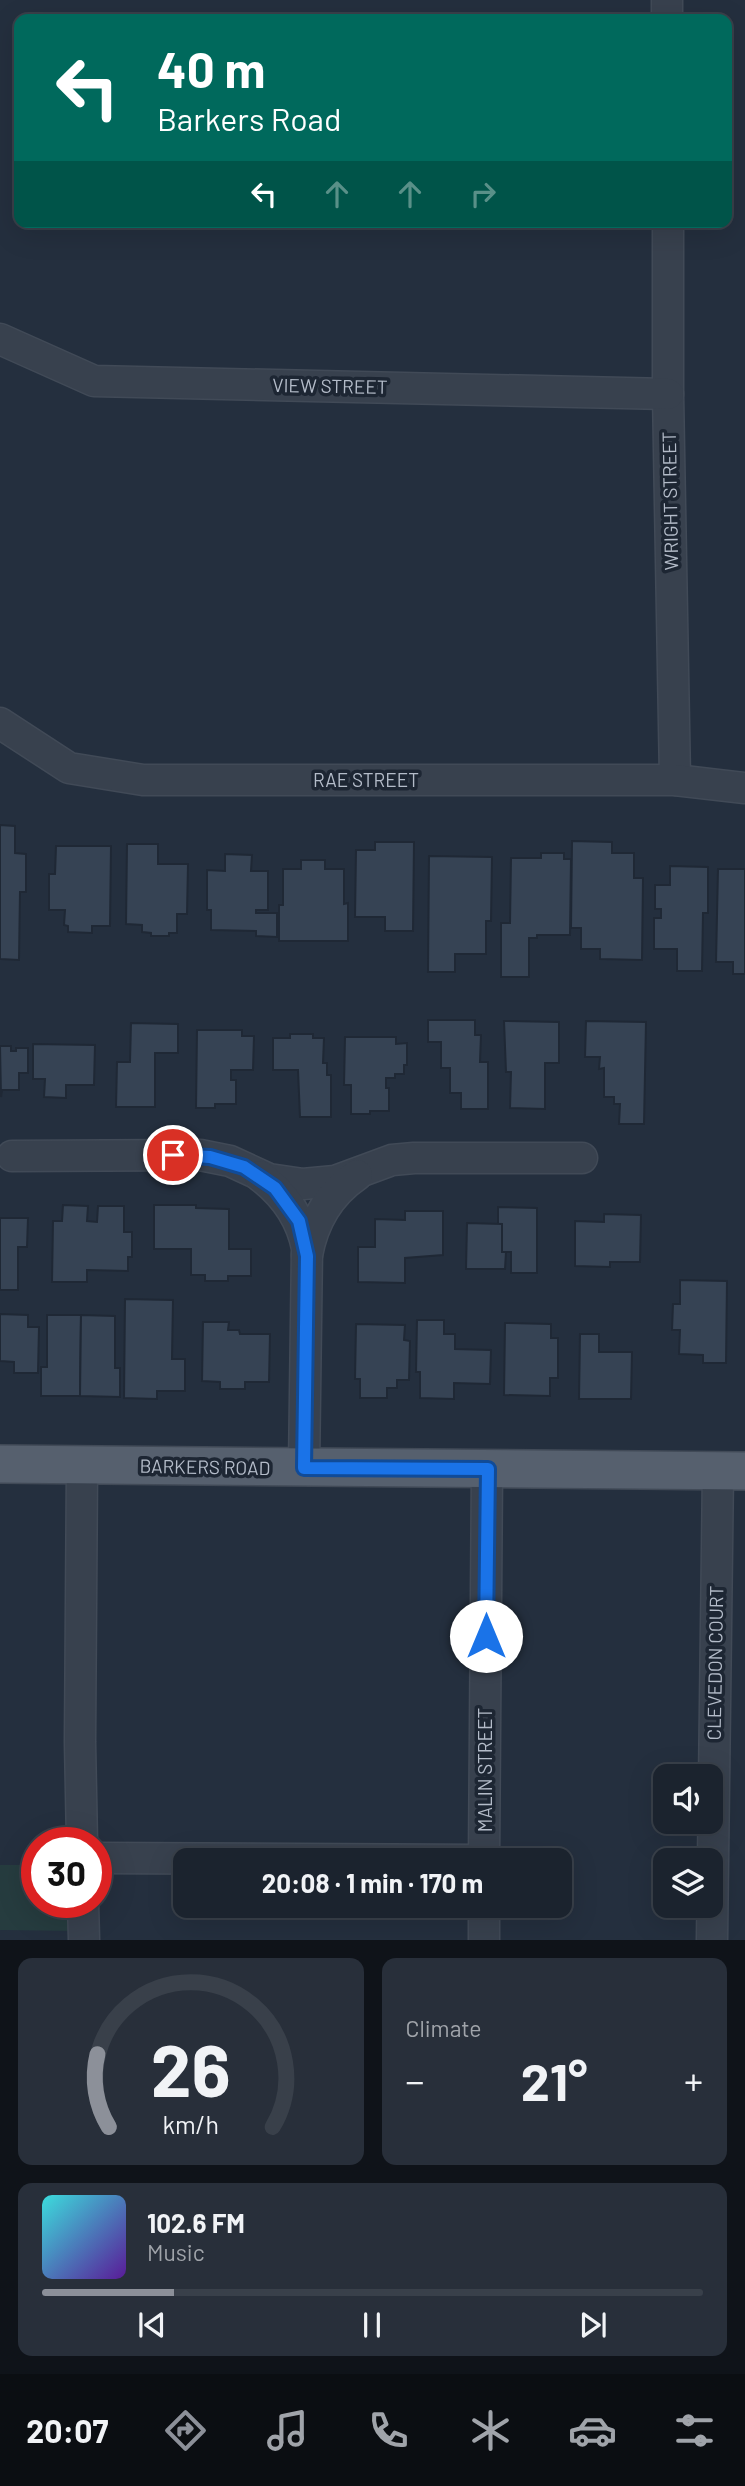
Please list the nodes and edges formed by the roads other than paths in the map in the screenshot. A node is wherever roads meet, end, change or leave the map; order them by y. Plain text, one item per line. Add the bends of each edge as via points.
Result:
1 (668, 228) edge
2 (0, 339) edge
3 (668, 394) junction
4 (0, 723) edge
5 (675, 780) junction
6 (745, 788) edge
7 (12, 1156) dead end
8 (582, 1158) dead end
9 (364, 1171) junction
10 (254, 1172) junction
11 (307, 1256) junction
12 (0, 1465) edge
13 (82, 1466) junction
14 (304, 1468) junction
15 (488, 1469) junction
16 (731, 1471) edge
17 (82, 1827) edge
18 (484, 1848) edge
19 (112, 1858) edge
20 (173, 1858) edge
21 (83, 1918) edge
22 (484, 1918) edge
23 (84, 1940) edge
24 (484, 1940) edge
25 (712, 1940) edge

1 - 3 street, WRIGHT STREET
2 - 3 street, VIEW STREET via 94,381
3 - 5 street, WRIGHT STREET
4 - 5 street, RAE STREET via 69,768 143,780
5 - 6 street, RAE STREET
7 - 10 street via 200,1155
8 - 9 street via 414,1158 392,1160
9 - 10 street via 335,1181 303,1184
9 - 11 street via 325,1207
10 - 11 street via 275,1188 292,1210
11 - 14 street
12 - 13 main road, BARKERS ROAD
13 - 14 main road, BARKERS ROAD
13 - 17 street
14 - 15 main road, BARKERS ROAD
15 - 16 main road, BARKERS ROAD
15 - 18 street, MALIN STREET
16 - 25 street, CLEVEDON COURT
19 - 20 street
21 - 23 street
22 - 24 street

